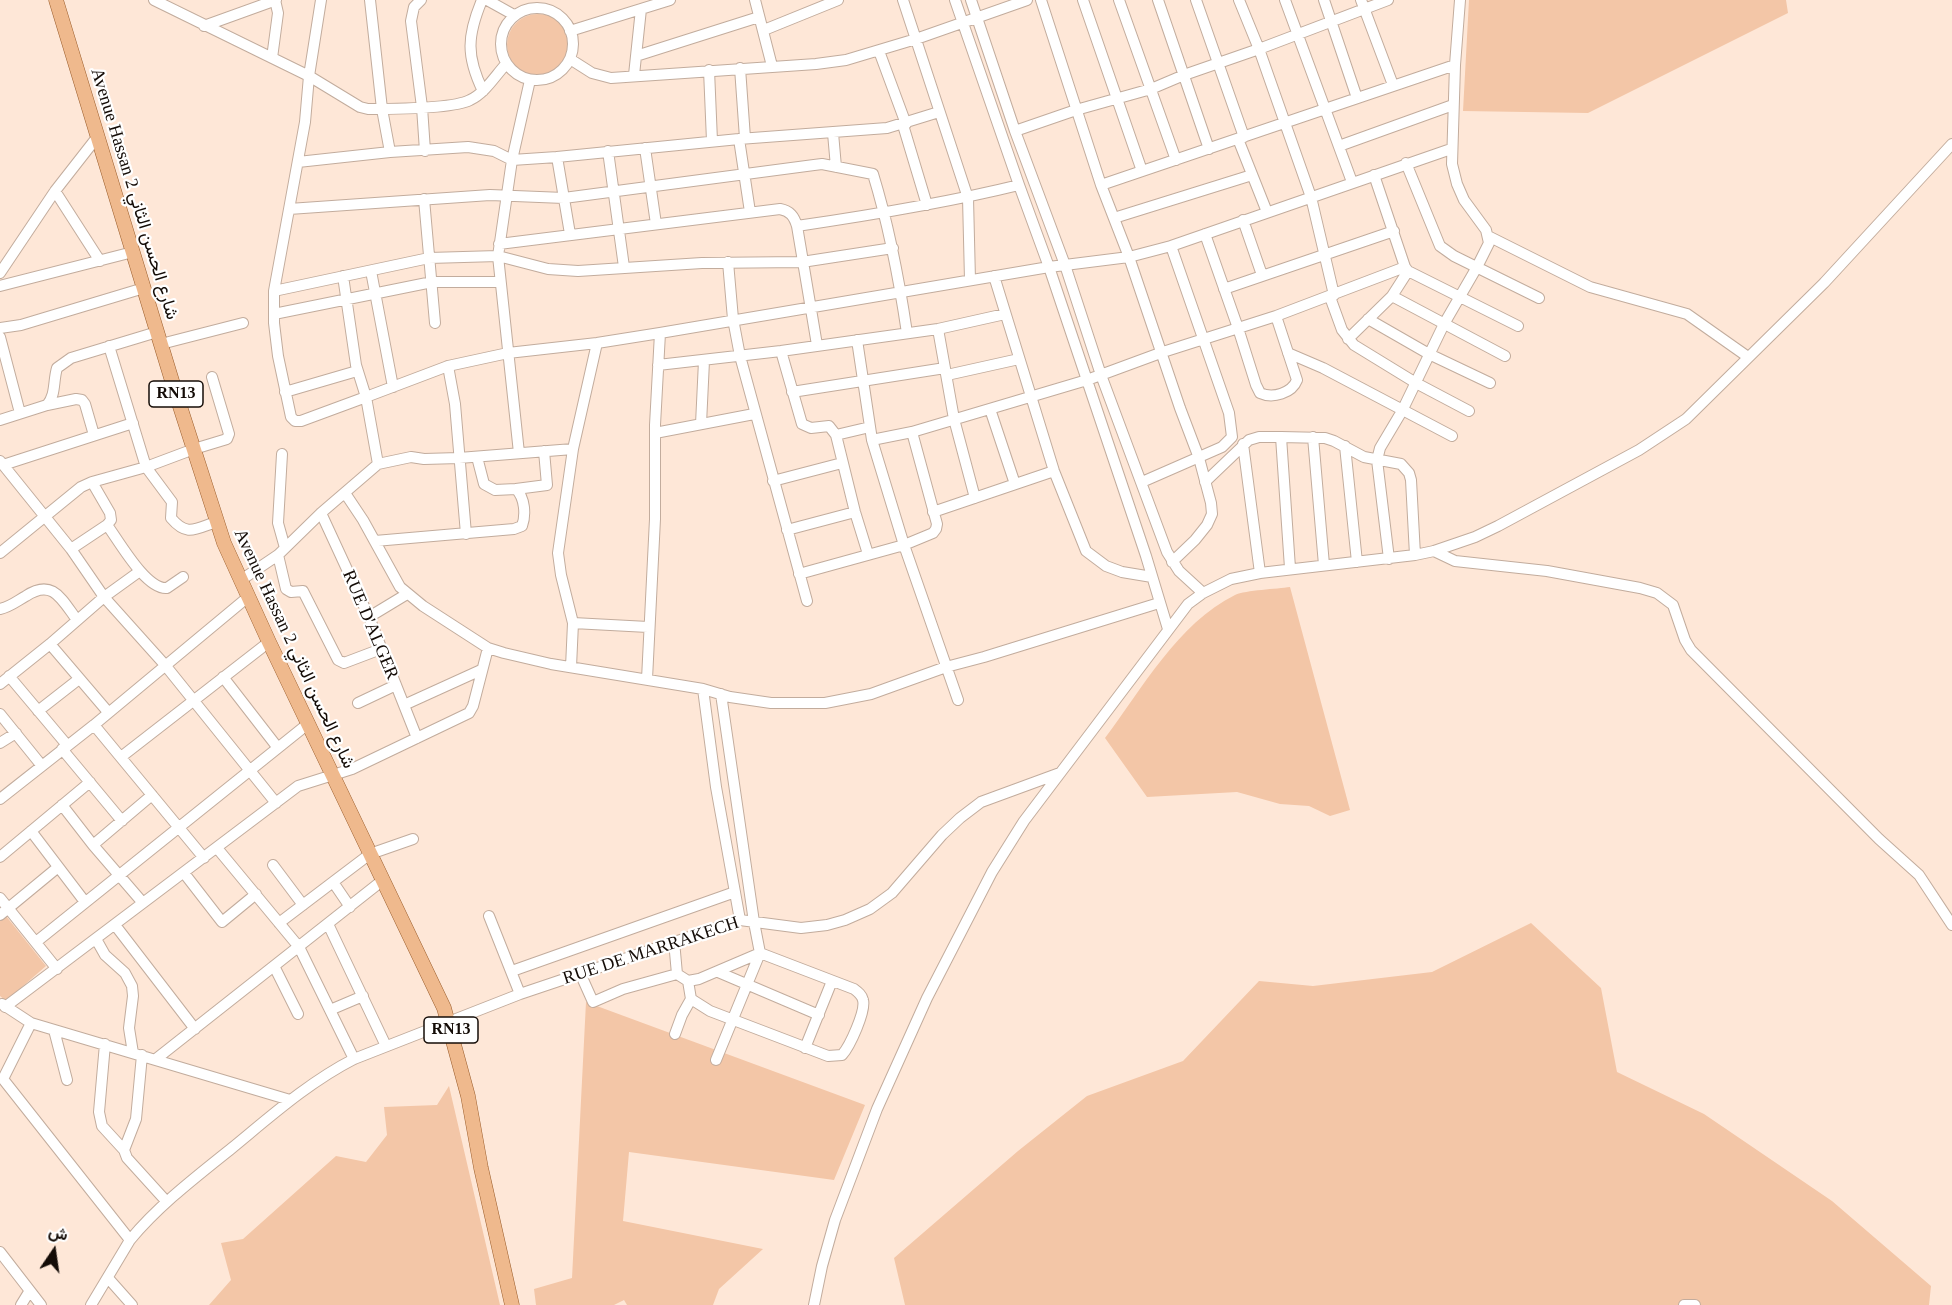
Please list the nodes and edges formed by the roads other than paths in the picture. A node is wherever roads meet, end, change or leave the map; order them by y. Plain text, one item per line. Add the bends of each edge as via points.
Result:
1 (56, 0) edge
2 (154, 0) edge
3 (275, 0) edge
4 (321, 0) edge
5 (370, 0) edge
6 (421, 0) edge
7 (482, 0) edge
8 (487, 0) edge
9 (630, 0) edge
10 (670, 0) edge
11 (755, 0) edge
12 (838, 0) edge
13 (903, 0) edge
14 (955, 0) edge
15 (971, 0) edge
16 (1027, 0) edge
17 (1041, 0) edge
18 (1083, 0) edge
19 (1119, 0) edge
20 (1158, 0) edge
21 (1196, 0) edge
22 (1239, 0) edge
23 (1284, 0) edge
24 (1324, 0) edge
25 (1388, 0) edge
26 (1460, 0) edge
27 (535, 4) edge
28 (1363, 4) edge
29 (637, 10) junction
30 (514, 15) junction
31 (759, 17) junction
32 (977, 17) junction
33 (963, 22) junction
34 (1332, 22) junction
35 (204, 26) junction
36 (570, 30) junction
37 (764, 30) junction
38 (1297, 34) junction
39 (916, 39) junction
40 (1259, 49) junction
41 (879, 51) junction
42 (636, 56) junction
43 (272, 58) junction
44 (570, 59) junction
45 (1219, 63) junction
46 (506, 64) junction
47 (1455, 65) junction
48 (772, 66) junction
49 (740, 68) junction
50 (709, 70) junction
51 (634, 75) junction
52 (1184, 75) junction
53 (309, 76) junction
54 (530, 80) junction
55 (1393, 85) junction
56 (1151, 89) junction
57 (483, 91) junction
58 (1357, 98) junction
59 (1117, 99) junction
60 (1454, 105) junction
61 (422, 107) junction
62 (382, 109) junction
63 (1076, 110) junction
64 (1324, 110) junction
65 (939, 112) junction
66 (1286, 123) junction
67 (905, 124) junction
68 (1015, 131) junction
69 (833, 132) junction
70 (98, 136) junction
71 (742, 138) junction
72 (1241, 138) junction
73 (712, 141) junction
74 (1952, 144) edge
75 (1339, 146) junction
76 (645, 148) junction
77 (1451, 148) junction
78 (1209, 149) junction
79 (425, 151) junction
80 (390, 152) junction
81 (608, 152) junction
82 (557, 157) junction
83 (512, 160) junction
84 (1176, 160) junction
85 (298, 162) junction
86 (1406, 163) junction
87 (836, 167) junction
88 (1142, 171) junction
89 (744, 174) junction
90 (1252, 175) junction
91 (1374, 175) junction
92 (1352, 182) junction
93 (1018, 185) junction
94 (1101, 185) junction
95 (651, 186) junction
96 (55, 191) junction
97 (613, 192) junction
98 (507, 197) junction
99 (1311, 197) junction
100 (564, 198) junction
101 (968, 198) junction
102 (424, 199) junction
103 (927, 205) junction
104 (290, 209) junction
105 (750, 212) junction
106 (1267, 212) junction
107 (885, 213) junction
108 (1114, 218) junction
109 (1243, 220) junction
110 (656, 224) junction
111 (797, 226) junction
112 (620, 228) junction
113 (1394, 231) junction
114 (570, 234) junction
115 (1205, 234) junction
116 (1488, 236) junction
117 (499, 244) junction
118 (1171, 246) junction
119 (893, 248) junction
120 (134, 252) junction
121 (1325, 254) junction
122 (498, 256) junction
123 (1129, 257) junction
124 (429, 258) junction
125 (100, 261) junction
126 (728, 262) junction
127 (802, 262) junction
128 (1065, 265) junction
129 (624, 267) junction
130 (1049, 267) junction
131 (1477, 267) junction
132 (1407, 269) junction
133 (371, 271) junction
134 (0, 273) edge
135 (1262, 275) junction
136 (343, 276) junction
137 (994, 276) junction
138 (970, 280) junction
139 (432, 282) junction
140 (500, 282) junction
141 (0, 286) edge
142 (144, 288) junction
143 (1224, 289) junction
144 (274, 291) junction
145 (901, 292) junction
146 (375, 294) junction
147 (1332, 296) junction
148 (1392, 296) junction
149 (1459, 297) junction
150 (1539, 298) dead end
151 (346, 299) junction
152 (810, 309) junction
153 (274, 314) junction
154 (1005, 314) junction
155 (1276, 316) junction
156 (733, 319) junction
157 (1368, 319) junction
158 (243, 322) dead end
159 (435, 322) dead end
160 (1444, 324) junction
161 (1518, 326) dead end
162 (0, 328) edge
163 (1239, 328) junction
164 (938, 329) junction
165 (660, 333) junction
166 (907, 333) junction
167 (0, 337) edge
168 (159, 338) junction
169 (1202, 339) junction
170 (1348, 339) junction
171 (857, 340) junction
172 (597, 343) junction
173 (817, 345) junction
174 (109, 346) junction
175 (781, 351) junction
176 (1162, 352) junction
177 (508, 353) junction
178 (1288, 353) junction
179 (1429, 354) junction
180 (740, 356) junction
181 (1505, 356) dead end
182 (1748, 357) junction
183 (1019, 359) junction
184 (704, 361) junction
185 (658, 365) junction
186 (448, 366) junction
187 (357, 371) junction
188 (946, 371) junction
189 (1101, 375) junction
190 (212, 377) dead end
191 (864, 380) junction
192 (1087, 380) junction
193 (1490, 383) dead end
194 (1416, 384) junction
195 (393, 387) junction
196 (285, 392) junction
197 (792, 392) junction
198 (1030, 396) junction
199 (366, 397) junction
200 (46, 405) junction
201 (990, 409) junction
202 (1402, 411) junction
203 (1469, 411) dead end
204 (20, 413) junction
205 (754, 414) junction
206 (954, 419) junction
207 (0, 420) edge
208 (133, 423) junction
209 (701, 424) junction
210 (870, 427) junction
211 (912, 432) junction
212 (655, 433) junction
213 (94, 435) junction
214 (836, 435) junction
215 (1452, 436) dead end
216 (1281, 437) junction
217 (1313, 437) junction
218 (872, 440) junction
219 (1243, 444) junction
220 (1345, 446) junction
221 (194, 449) junction
222 (573, 449) junction
223 (544, 451) junction
224 (519, 453) junction
225 (282, 454) dead end
226 (1378, 454) junction
227 (477, 457) junction
228 (459, 458) junction
229 (1199, 458) junction
230 (2, 463) edge
231 (842, 463) junction
232 (378, 464) junction
233 (147, 467) junction
234 (1054, 471) junction
235 (773, 481) junction
236 (92, 482) junction
237 (1142, 482) junction
238 (1205, 482) junction
239 (1015, 484) junction
240 (516, 489) junction
241 (345, 493) junction
242 (975, 498) junction
243 (855, 512) junction
244 (933, 512) junction
245 (321, 513) junction
246 (44, 516) junction
247 (216, 522) junction
248 (107, 525) junction
249 (787, 530) junction
250 (466, 534) junction
251 (375, 541) junction
252 (904, 545) junction
253 (70, 549) junction
254 (1434, 551) junction
255 (281, 552) junction
256 (0, 553) edge
257 (868, 554) junction
258 (1415, 555) junction
259 (1389, 559) junction
260 (1172, 562) junction
261 (1357, 562) junction
262 (1323, 566) junction
263 (1290, 568) junction
264 (140, 571) junction
265 (1260, 573) junction
266 (799, 574) junction
267 (183, 577) dead end
268 (1152, 577) junction
269 (241, 580) junction
270 (1203, 593) junction
271 (407, 594) junction
272 (104, 597) junction
273 (248, 597) junction
274 (807, 601) dead end
275 (1160, 603) junction
276 (0, 609) edge
277 (369, 617) junction
278 (77, 620) junction
279 (573, 623) junction
280 (648, 627) junction
281 (1168, 629) junction
282 (269, 642) junction
283 (50, 644) junction
284 (488, 648) junction
285 (381, 649) junction
286 (165, 666) junction
287 (571, 667) junction
288 (946, 667) junction
289 (481, 670) junction
290 (9, 676) junction
291 (223, 677) junction
292 (79, 679) junction
293 (646, 680) junction
294 (0, 684) edge
295 (396, 685) junction
296 (703, 689) junction
297 (721, 694) junction
298 (193, 700) junction
299 (958, 700) dead end
300 (358, 703) dead end
301 (404, 705) junction
302 (38, 711) junction
303 (108, 712) junction
304 (0, 714) edge
305 (309, 723) junction
306 (94, 725) junction
307 (16, 733) junction
308 (417, 738) junction
309 (0, 743) edge
310 (64, 747) junction
311 (278, 748) junction
312 (121, 757) junction
313 (42, 766) junction
314 (249, 771) junction
315 (1060, 773) junction
316 (332, 775) junction
317 (90, 782) junction
318 (152, 795) junction
319 (0, 799) edge
320 (276, 803) junction
321 (62, 805) junction
322 (122, 821) junction
323 (178, 828) junction
324 (31, 831) junction
325 (413, 839) dead end
326 (93, 845) junction
327 (217, 848) junction
328 (370, 854) junction
329 (0, 857) edge
330 (204, 858) junction
331 (273, 865) dead end
332 (57, 868) junction
333 (184, 873) junction
334 (119, 875) junction
335 (383, 880) junction
336 (333, 882) junction
337 (735, 892) junction
338 (256, 894) junction
339 (0, 898) edge
340 (85, 902) junction
341 (143, 903) junction
342 (303, 905) junction
343 (350, 907) junction
344 (4, 911) edge
345 (489, 916) dead end
346 (740, 920) junction
347 (754, 922) junction
348 (279, 923) junction
349 (328, 924) junction
350 (115, 925) junction
351 (1952, 925) edge
352 (96, 939) junction
353 (674, 941) junction
354 (36, 942) junction
355 (299, 947) junction
356 (760, 953) junction
357 (274, 966) junction
358 (57, 969) junction
359 (512, 971) junction
360 (718, 972) junction
361 (580, 973) junction
362 (677, 974) junction
363 (688, 981) junction
364 (832, 981) junction
365 (747, 985) junction
366 (520, 994) junction
367 (363, 996) junction
368 (691, 999) junction
369 (3, 1005) edge
370 (330, 1010) junction
371 (298, 1014) dead end
372 (819, 1015) junction
373 (732, 1019) junction
374 (449, 1022) junction
375 (31, 1023) junction
376 (195, 1029) junction
377 (54, 1030) junction
378 (675, 1034) dead end
379 (105, 1044) junction
380 (386, 1046) junction
381 (805, 1048) junction
382 (138, 1054) junction
383 (156, 1059) junction
384 (354, 1059) junction
385 (716, 1060) dead end
386 (67, 1080) dead end
387 (2, 1081) edge
388 (290, 1100) junction
389 (124, 1150) junction
390 (166, 1202) junction
391 (130, 1240) junction
392 (2, 1259) edge
393 (108, 1278) junction
394 (29, 1292) junction
395 (21, 1305) edge
396 (41, 1305) edge
397 (92, 1305) edge
398 (132, 1305) edge
399 (512, 1305) edge
400 (814, 1305) edge
401 (1684, 1305) edge
402 (1695, 1305) edge

1 - 70 main road, Avenue Hassan 2 شارع الحسن الثاني / RN13
2 - 35 street
3 - 35 street
3 - 43 street via 278,13
4 - 53 street
5 - 62 street
6 - 61 street via 414,7 411,21
7 - 57 street via 469,47
8 - 30 street
9 - 29 street
10 - 29 street
11 - 31 street
12 - 37 street
13 - 39 street
14 - 33 street
15 - 32 street
16 - 32 street
17 - 63 street
18 - 59 street
19 - 56 street
20 - 52 street
21 - 45 street
22 - 40 street
23 - 38 street
24 - 34 street
25 - 28 street
26 - 47 street
27 - 30 street
27 - 36 street via 555,12
28 - 34 street
28 - 55 street
29 - 36 street
29 - 42 street
30 - 46 street via 500,43
31 - 37 street
31 - 42 street
32 - 33 street
32 - 68 street
33 - 39 street
33 - 93 street
34 - 38 street
34 - 58 street
35 - 43 street
36 - 44 street
37 - 48 street
38 - 40 street
38 - 64 street
39 - 41 street
39 - 65 street
40 - 45 street
40 - 66 street
41 - 48 street via 830,62
41 - 67 street
42 - 51 street
43 - 53 street
44 - 51 street via 605,78
44 - 54 street via 560,72 546,79
45 - 52 street
45 - 72 street
46 - 54 street
46 - 57 street
47 - 55 street
47 - 60 street
48 - 49 street
49 - 50 street
49 - 71 street
50 - 51 street
50 - 73 street
52 - 56 street
52 - 78 street
53 - 62 street via 360,106
53 - 85 street
54 - 83 street
55 - 58 street
56 - 59 street
56 - 84 street
57 - 61 street via 469,101
58 - 64 street
59 - 63 street
59 - 88 street
60 - 75 street
60 - 77 street
61 - 62 street
61 - 79 street
62 - 80 street
63 - 68 street
63 - 94 street
64 - 66 street
64 - 75 street
65 - 67 street
65 - 101 street
66 - 72 street
66 - 99 street
67 - 69 street
67 - 103 street
68 - 128 street
69 - 71 street
69 - 87 street
70 - 96 street
70 - 120 main road, Avenue Hassan 2 شارع الحسن الثاني / RN13
71 - 73 street
71 - 89 street
72 - 78 street
72 - 90 street
73 - 76 street
74 - 182 street via 1824,283
75 - 92 street
76 - 81 street
76 - 95 street
77 - 86 street
77 - 116 street via 1456,184
78 - 84 street
79 - 80 street
79 - 83 street via 480,148
80 - 85 street
81 - 82 street
81 - 97 street
82 - 83 street
82 - 100 street
83 - 98 street
84 - 88 street
85 - 104 street
86 - 91 street
86 - 131 street via 1440,246
87 - 89 street via 814,165
87 - 107 street via 873,174
88 - 94 street
89 - 95 street
89 - 105 street
90 - 106 street
90 - 108 street
91 - 92 street
91 - 113 street
92 - 99 street
93 - 101 street
93 - 130 street
94 - 108 street
95 - 97 street
95 - 110 street
96 - 125 street
96 - 134 street
97 - 100 street
97 - 112 street
98 - 100 street
98 - 102 street
98 - 117 street
99 - 106 street
99 - 121 street
100 - 114 street
101 - 103 street
101 - 138 street
102 - 104 street
102 - 124 street
103 - 107 street
104 - 144 street
105 - 110 street
105 - 111 street via 787,211
106 - 109 street
107 - 111 street
107 - 119 street
108 - 123 street
109 - 115 street
109 - 135 street
110 - 112 street
111 - 127 street
112 - 114 street
112 - 129 street
113 - 121 street
113 - 132 street
114 - 117 street
115 - 118 street
115 - 143 street
116 - 131 street via 1489,243
116 - 182 street via 1590,287 1686,314
117 - 122 street
118 - 123 street
118 - 169 street
119 - 127 street
119 - 145 street
120 - 125 street
120 - 142 main road, Avenue Hassan 2 شارع الحسن الثاني / RN13
121 - 135 street
121 - 147 street
122 - 124 street
122 - 129 street via 558,271
122 - 140 street
123 - 128 street
123 - 176 street
124 - 133 street
124 - 139 street
125 - 141 street
126 - 127 street
126 - 129 street
126 - 156 street
127 - 152 street
128 - 130 street
128 - 189 street
130 - 137 street
130 - 192 street
131 - 149 street
131 - 150 street
132 - 147 street
132 - 148 street
132 - 149 street
133 - 136 street
133 - 146 street
135 - 143 street
136 - 144 street
136 - 151 street
137 - 138 street
137 - 154 street
138 - 145 street
139 - 140 street
139 - 146 street
139 - 159 street
140 - 177 street
142 - 162 street
142 - 168 main road, Avenue Hassan 2 شارع الحسن الثاني / RN13
143 - 163 street
144 - 153 street
145 - 152 street
145 - 166 street
146 - 151 street
146 - 195 street
147 - 155 street
147 - 170 street via 1337,320
148 - 157 street
148 - 160 street
149 - 160 street
149 - 161 street
151 - 153 street
151 - 187 street
152 - 156 street
152 - 173 street
153 - 196 street
154 - 164 street
154 - 183 street
155 - 163 street
155 - 178 street
156 - 165 street
156 - 180 street
157 - 170 street
157 - 179 street
158 - 168 street
160 - 179 street
160 - 181 street
163 - 169 street
163 - 178 street via 1260,393 1275,395 1296,384
164 - 166 street
164 - 188 street
165 - 172 street
165 - 185 street
166 - 171 street
167 - 204 street
168 - 174 street
168 - 221 main road, Avenue Hassan 2 شارع الحسن الثاني / RN13
169 - 176 street
169 - 229 street via 1232,430 1229,442
170 - 194 street
171 - 173 street
171 - 191 street
172 - 177 street
172 - 222 street
173 - 175 street
174 - 200 street via 71,358 57,368 52,400
174 - 208 street
175 - 180 street
175 - 197 street
176 - 189 street
176 - 229 street
177 - 186 street
177 - 224 street
178 - 202 street
179 - 193 street
179 - 194 street
180 - 184 street
180 - 205 street
182 - 254 street via 1686,419 1639,450 1475,537
183 - 188 street
183 - 198 street
184 - 185 street
184 - 209 street
185 - 212 street
186 - 195 street
186 - 228 street
187 - 196 street
187 - 199 street
188 - 191 street
188 - 206 street
189 - 192 street
189 - 237 street
190 - 221 street via 229,434 225,440
191 - 197 street
191 - 210 street
192 - 198 street
192 - 268 street
194 - 202 street
194 - 203 street
195 - 199 street
196 - 199 street via 291,417 298,422
197 - 214 street via 802,424 810,428 829,426
198 - 201 street
198 - 234 street
199 - 232 street
200 - 204 street
200 - 213 street via 82,400
201 - 206 street
201 - 239 street
202 - 215 street
202 - 226 street
204 - 207 street
205 - 209 street
205 - 235 street
206 - 211 street
206 - 242 street
208 - 213 street
208 - 233 street
209 - 212 street
210 - 214 street
210 - 218 street
211 - 218 street
211 - 244 street
212 - 280 street via 655,519
213 - 230 street
214 - 231 street
216 - 217 street
216 - 219 street via 1258,437
216 - 263 street
217 - 220 street
217 - 262 street
218 - 252 street
219 - 238 street
219 - 265 street
220 - 226 street via 1364,457
220 - 261 street
221 - 233 street
221 - 247 main road, Avenue Hassan 2 شارع الحسن الثاني / RN13
222 - 223 street
222 - 279 street via 558,553
223 - 224 street
223 - 240 street via 547,485
224 - 227 street
225 - 255 street via 278,523
226 - 258 street via 1401,464 1409,473
226 - 259 street
227 - 228 street
227 - 240 street via 484,484 495,490
228 - 232 street via 411,457
228 - 250 street
229 - 237 street
229 - 238 street
230 - 246 street
231 - 235 street
231 - 243 street
232 - 241 street
233 - 236 street
233 - 247 street via 172,502 170,515 179,527 190,530
234 - 239 street
234 - 268 street via 1086,551 1106,566
235 - 249 street
236 - 246 street
236 - 248 street via 110,513
237 - 260 street
238 - 260 street via 1212,514 1195,540
239 - 242 street
240 - 250 street via 523,500 522,526
241 - 245 street
241 - 251 street
242 - 244 street
243 - 249 street
243 - 257 street
244 - 252 street via 937,524 933,533
245 - 255 street
245 - 277 street, RUE D'ALGER
246 - 253 street
246 - 256 street
247 - 269 main road, Avenue Hassan 2 شارع الحسن الثاني / RN13
248 - 253 street
248 - 264 street
249 - 266 street
250 - 251 street
251 - 271 street
252 - 257 street
252 - 288 street
253 - 272 street
254 - 258 street
254 - 351 street via 1455,561 1640,588 1667,599 1691,650 1910,866
255 - 269 street
255 - 285 street via 286,589 303,591 338,660 344,663
257 - 266 street
258 - 259 street
259 - 261 street
260 - 270 street
261 - 262 street
262 - 263 street
263 - 265 street
264 - 267 street via 162,589
264 - 272 street
265 - 270 street via 1231,579
266 - 274 street
268 - 275 street
269 - 273 main road, Avenue Hassan 2 شارع الحسن الثاني / RN13
270 - 281 street via 1188,604
271 - 277 street
271 - 284 street
272 - 278 street
272 - 286 street
273 - 282 main road, Avenue Hassan 2 شارع الحسن الثاني / RN13
273 - 286 street
275 - 281 street
275 - 288 street
276 - 278 street via 43,588 59,596
277 - 285 street, RUE D'ALGER
278 - 283 street
279 - 280 street
279 - 287 street
280 - 293 street
281 - 315 street
282 - 291 street
282 - 305 main road, Avenue Hassan 2 شارع الحسن الثاني / RN13
283 - 290 street
283 - 292 street
284 - 287 street
284 - 289 street
285 - 295 street, RUE D'ALGER
286 - 298 street
286 - 303 street
287 - 293 street
288 - 297 street via 871,694 825,703 771,703
288 - 299 street
289 - 301 street
289 - 308 street via 469,713
290 - 294 street
290 - 302 street
291 - 298 street
291 - 311 street
292 - 302 street
292 - 303 street
293 - 296 street
295 - 300 street
295 - 301 street, RUE D'ALGER
296 - 297 street
296 - 337 street
297 - 347 street
298 - 312 street
298 - 314 street
301 - 308 street, RUE D'ALGER
302 - 310 street
303 - 306 street
304 - 307 street
305 - 311 street
305 - 316 main road, Avenue Hassan 2 شارع الحسن الثاني / RN13
306 - 310 street
306 - 312 street
307 - 309 street
307 - 313 street
308 - 316 street
310 - 313 street
310 - 317 street
311 - 314 street
312 - 318 street
313 - 319 street
314 - 320 street
314 - 323 street
315 - 347 street, RUE DE MARRAKECH via 974,807 942,835 892,893 870,909 827,925 801,928
315 - 400 street via 992,872 927,998 849,1182
316 - 320 street via 298,786
316 - 328 main road, Avenue Hassan 2 شارع الحسن الثاني / RN13
317 - 321 street
317 - 322 street
318 - 322 street
318 - 323 street
320 - 327 street
321 - 324 street
321 - 326 street
322 - 326 street
323 - 330 street
323 - 334 street
324 - 329 street
324 - 332 street
325 - 328 street
326 - 334 street
327 - 330 street
327 - 338 street
328 - 335 main road, Avenue Hassan 2 شارع الحسن الثاني / RN13
328 - 336 street
330 - 333 street
331 - 342 street
332 - 340 street
332 - 344 street
333 - 338 street via 222,922
333 - 341 street
334 - 340 street
334 - 341 street
335 - 343 street
335 - 374 main road, Avenue Hassan 2 شارع الحسن الثاني / RN13
336 - 342 street
336 - 343 street
337 - 346 street
337 - 359 street
338 - 348 street
339 - 344 street
340 - 354 street
341 - 350 street
342 - 348 street
343 - 349 street
344 - 354 street
345 - 359 street
346 - 347 street, RUE DE MARRAKECH
346 - 353 street, RUE DE MARRAKECH
347 - 356 street
348 - 355 street
349 - 355 street
349 - 367 street
350 - 352 street
350 - 376 street
352 - 358 street
352 - 382 street via 105,956 132,986 129,1028
353 - 361 street, RUE DE MARRAKECH
353 - 362 street
354 - 358 street
355 - 357 street
355 - 370 street
356 - 360 street
356 - 364 street
356 - 365 street
357 - 371 street
357 - 376 street
358 - 369 street
359 - 366 street
360 - 363 street
360 - 365 street
361 - 362 street via 592,1002
361 - 366 street, RUE DE MARRAKECH
362 - 363 street
363 - 368 street
364 - 372 street
364 - 381 street via 861,995 863,1011 842,1055 828,1056
365 - 372 street
365 - 373 street
366 - 374 street, RUE DE MARRAKECH
367 - 370 street
367 - 380 street
368 - 373 street
368 - 378 street
369 - 375 street
370 - 384 street
372 - 381 street
373 - 381 street
373 - 385 street
374 - 380 street, RUE DE MARRAKECH
374 - 399 main road, Avenue Hassan 2 شارع الحسن الثاني / RN13
375 - 377 street
375 - 387 street
376 - 383 street
377 - 379 street
377 - 386 street
379 - 382 street
379 - 389 street via 99,1112 102,1126
380 - 384 street, RUE DE MARRAKECH
382 - 383 street
382 - 389 street via 136,1119
383 - 388 street
384 - 388 street, RUE DE MARRAKECH
387 - 391 street
388 - 390 street, RUE DE MARRAKECH
389 - 390 street
390 - 391 street, RUE DE MARRAKECH
391 - 393 street, RUE DE MARRAKECH
392 - 394 street
393 - 397 street, RUE DE MARRAKECH
393 - 398 street
394 - 395 street
394 - 396 street
401 - 402 street

